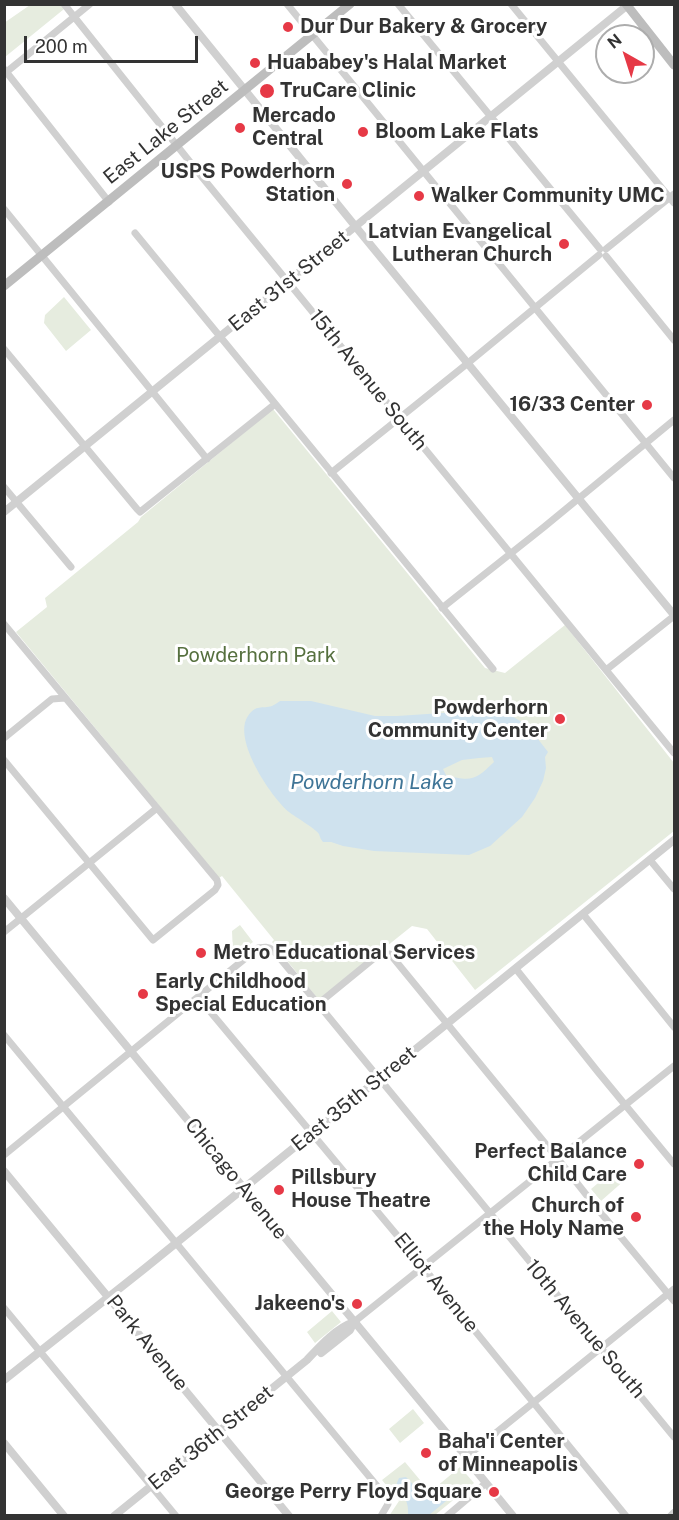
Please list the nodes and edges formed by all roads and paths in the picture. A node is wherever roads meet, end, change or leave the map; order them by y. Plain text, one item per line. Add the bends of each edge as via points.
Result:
1 (90, 4) edge
2 (175, 4) edge
3 (287, 4) edge
4 (350, 4) edge
5 (398, 4) edge
6 (511, 4) edge
7 (627, 5) edge
8 (65, 6) edge
9 (75, 18) junction
10 (312, 35) junction
11 (559, 62) junction
12 (675, 65) edge
13 (5, 72) edge
14 (245, 90) junction
15 (491, 116) junction
16 (177, 146) junction
17 (423, 171) junction
18 (673, 198) edge
19 (109, 202) junction
20 (4, 209) edge
21 (356, 227) junction
22 (135, 233) dead end
23 (603, 252) junction
24 (42, 256) junction
25 (288, 282) junction
26 (4, 286) edge
27 (535, 308) junction
28 (219, 337) junction
29 (675, 340) edge
30 (4, 349) edge
31 (468, 363) junction
32 (152, 391) junction
33 (275, 404) junction
34 (399, 418) junction
35 (675, 420) edge
36 (646, 443) junction
37 (85, 446) junction
38 (207, 459) junction
39 (331, 472) junction
40 (675, 478) edge
41 (4, 488) edge
42 (579, 498) junction
43 (16, 502) junction
44 (4, 512) edge
45 (511, 553) junction
46 (71, 567) dead end
47 (442, 608) junction
48 (675, 615) edge
49 (4, 624) edge
50 (493, 669) dead end
51 (606, 670) junction
52 (52, 682) junction
53 (65, 698) junction
54 (52, 699) junction
55 (4, 738) edge
56 (675, 753) edge
57 (4, 760) edge
58 (157, 808) junction
59 (675, 840) edge
60 (650, 860) junction
61 (89, 863) junction
62 (675, 890) edge
63 (4, 898) edge
64 (583, 914) junction
65 (21, 918) junction
66 (4, 932) edge
67 (516, 969) junction
68 (198, 997) junction
69 (318, 1004) junction
70 (447, 1024) junction
71 (675, 1027) edge
72 (4, 1035) edge
73 (131, 1052) junction
74 (675, 1066) edge
75 (379, 1078) junction
76 (626, 1104) junction
77 (63, 1107) junction
78 (311, 1133) junction
79 (4, 1155) edge
80 (558, 1159) junction
81 (675, 1164) edge
82 (4, 1171) edge
83 (243, 1188) junction
84 (490, 1213) junction
85 (176, 1242) junction
86 (423, 1268) junction
87 (672, 1292) edge
88 (108, 1296) junction
89 (675, 1301) edge
90 (4, 1308) edge
91 (354, 1322) junction
92 (602, 1348) junction
93 (40, 1351) junction
94 (287, 1377) junction
95 (4, 1380) edge
96 (534, 1403) junction
97 (219, 1431) junction
98 (675, 1437) edge
99 (4, 1443) edge
100 (470, 1462) junction
101 (486, 1483) junction
102 (151, 1486) junction
103 (64, 1515) edge
104 (114, 1515) edge
105 (176, 1515) edge
106 (289, 1515) edge
107 (381, 1515) edge
108 (447, 1515) edge
109 (513, 1515) edge
110 (626, 1515) edge

1 - 9 street
2 - 14 street
3 - 10 street
4 - 10 main road, East Lake Street
5 - 15 street
6 - 11 street
7 - 11 street, East 31st Street
7 - 12 main road
8 - 9 street, 15th Avenue South
9 - 13 street
9 - 16 street, 15th Avenue South
10 - 14 main road, East Lake Street
10 - 17 street
11 - 15 street, East 31st Street
11 - 18 street
13 - 19 street
14 - 16 main road, East Lake Street
14 - 21 street
15 - 17 street, East 31st Street
15 - 23 street
16 - 19 main road, East Lake Street
16 - 25 street, 15th Avenue South
17 - 21 street, East 31st Street
17 - 27 street
18 - 23 street
19 - 24 main road, East Lake Street
20 - 24 street
21 - 25 street, East 31st Street
21 - 31 street
22 - 28 street
23 - 27 street
23 - 29 street
24 - 26 main road, East Lake Street
24 - 32 street
25 - 28 street, East 31st Street
25 - 34 street, 15th Avenue South
27 - 31 street
27 - 36 street
28 - 32 street, East 31st Street
28 - 33 street
30 - 37 street
31 - 34 street
31 - 42 street
32 - 37 street, East 31st Street
32 - 38 street
33 - 38 street
33 - 39 street
34 - 39 street
34 - 45 street, 15th Avenue South
35 - 36 street
36 - 40 street
36 - 42 street
37 - 38 street via 141,512
37 - 43 street, East 31st Street
39 - 47 street
41 - 43 street
42 - 45 street
42 - 48 street
43 - 44 street, East 31st Street
43 - 46 street
45 - 47 street
45 - 51 street, 15th Avenue South
47 - 50 street
48 - 51 street
49 - 52 street
51 - 56 street, 15th Avenue South
52 - 53 street
52 - 54 street
53 - 54 street
53 - 58 street
54 - 55 street
57 - 61 street
58 - 61 street
58 - 61 street via 217,880 215,890 153,940
59 - 60 street, East 35th Street
60 - 62 street
60 - 64 street, East 35th Street
61 - 65 street
63 - 65 street, Chicago Avenue
64 - 67 street, East 35th Street
64 - 71 street
65 - 66 street
65 - 73 street, Chicago Avenue
67 - 70 street, East 35th Street
67 - 76 street
68 - 69 street, 10th Avenue South via 265,946 273,950
68 - 73 street
68 - 78 street, Elliot Avenue
69 - 70 street via 378,955 390,954
69 - 75 street, 10th Avenue South
70 - 75 street, East 35th Street
70 - 80 street
72 - 77 street
73 - 77 street
73 - 83 street, Chicago Avenue
74 - 76 street, East 36th Street
75 - 78 street, East 35th Street
75 - 84 street, 10th Avenue South
76 - 80 street, East 36th Street
76 - 81 street
77 - 79 street
77 - 85 street
78 - 83 street, East 35th Street
78 - 86 street, Elliot Avenue
80 - 84 street, East 36th Street
80 - 87 street
82 - 88 street, Park Avenue
83 - 85 street, East 35th Street
83 - 91 street, Chicago Avenue
84 - 86 street, East 36th Street
84 - 92 street, 10th Avenue South
85 - 88 street, East 35th Street
85 - 94 street
86 - 91 street, East 36th Street
86 - 96 street, Elliot Avenue
87 - 89 street
87 - 92 street
88 - 93 street, East 35th Street
88 - 97 street, Park Avenue
90 - 93 street
91 - 94 street, East 36th Street via 345,1325
91 - 100 street, Chicago Avenue
92 - 96 street
92 - 98 street, 10th Avenue South
93 - 95 street, East 35th Street
93 - 102 street
94 - 97 street, East 36th Street
94 - 107 street via 387,1498
96 - 100 street
96 - 110 street, Elliot Avenue
97 - 102 street, East 36th Street
97 - 106 street, Park Avenue
99 - 103 street
100 - 101 street, Chicago Avenue
101 - 108 street
101 - 109 street, Chicago Avenue
102 - 104 street, East 36th Street
102 - 105 street

